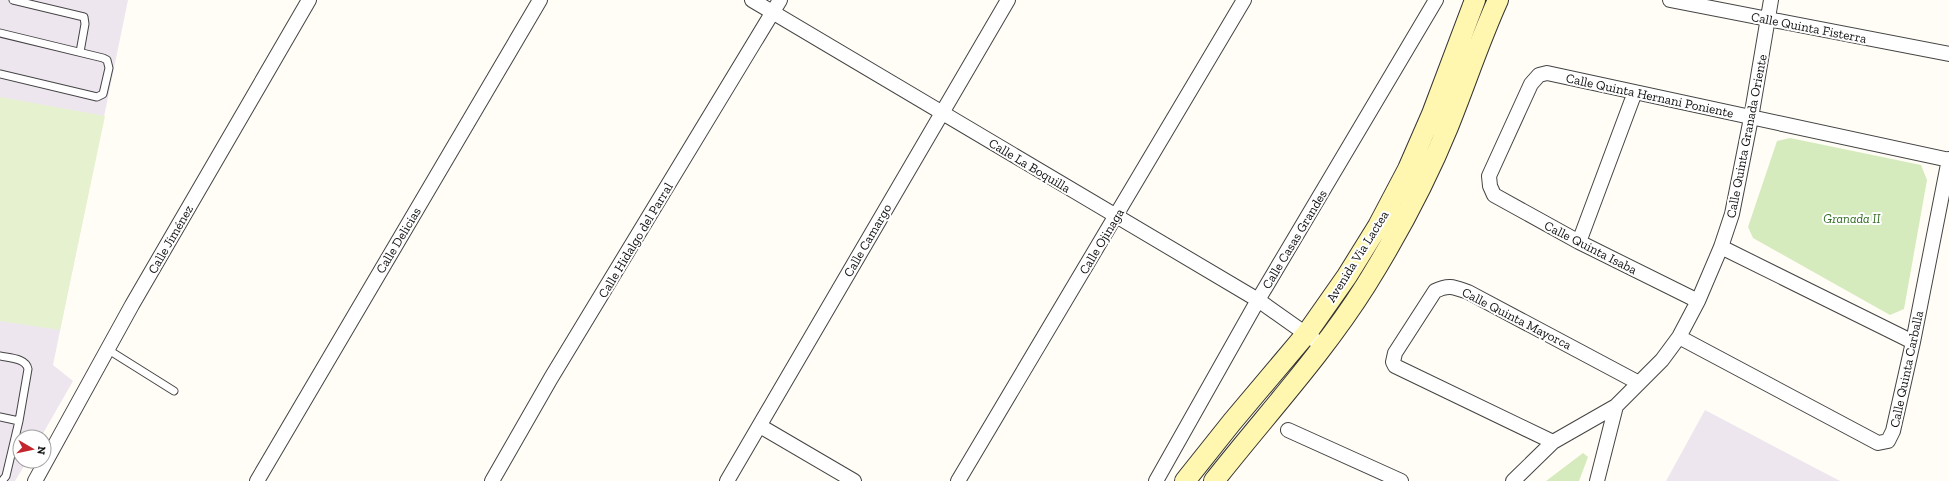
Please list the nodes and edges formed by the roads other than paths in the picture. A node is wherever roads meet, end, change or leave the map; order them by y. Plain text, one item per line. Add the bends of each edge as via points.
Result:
1 (13, 0) edge
2 (309, 0) edge
3 (540, 0) edge
4 (752, 0) edge
5 (780, 0) edge
6 (1008, 0) edge
7 (1244, 0) edge
8 (1436, 0) edge
9 (1475, 0) edge
10 (1498, 0) edge
11 (1670, 0) edge
12 (1771, 0) edge
13 (772, 12) junction
14 (1767, 19) junction
15 (0, 33) edge
16 (80, 52) junction
17 (1949, 54) edge
18 (0, 74) edge
19 (1635, 92) junction
20 (941, 112) junction
21 (1751, 118) junction
22 (1949, 160) edge
23 (1490, 186) joint
24 (1116, 216) junction
25 (1579, 242) junction
26 (1721, 247) junction
27 (1258, 300) junction
28 (1698, 301) junction
29 (1306, 333) junction
30 (1679, 338) junction
31 (1913, 342) junction
32 (1323, 346) junction
33 (107, 349) junction
34 (0, 356) edge
35 (1639, 383) junction
36 (174, 391) dead end
37 (1616, 406) junction
38 (0, 417) edge
39 (19, 421) junction
40 (760, 426) junction
41 (1288, 430) dead end
42 (1554, 442) junction
43 (2, 481) edge
44 (35, 481) edge
45 (257, 481) edge
46 (492, 481) edge
47 (726, 481) edge
48 (854, 481) edge
49 (958, 481) edge
50 (1156, 481) edge
51 (1185, 481) edge
52 (1214, 481) edge
53 (1401, 481) edge
54 (1513, 481) edge
55 (1597, 481) edge

1 - 16 lane via 84,17 86,24
2 - 33 street, Calle Jiménez
3 - 45 street, Calle Delicias
4 - 13 street, Calle La Boquilla
5 - 13 street, Calle Hidalgo del Parral
6 - 20 street, Calle Camargo
7 - 24 street, Calle Ojinaga
8 - 27 street, Calle Casas Grandes
9 - 29 main road, Avenida Via Lactea via 1432,114 1408,169 1378,226 1347,276
10 - 32 main road, Avenida Via Lactea via 1447,128 1420,186 1365,285
11 - 14 street, Calle Quinta Fisterra
12 - 14 street, Calle Quinta Granada Oriente
13 - 20 street, Calle La Boquilla
13 - 46 street, Calle Hidalgo del Parral via 551,378
14 - 17 street, Calle Quinta Fisterra
14 - 21 street, Calle Quinta Granada Oriente
15 - 16 lane
16 - 18 lane via 103,58 109,63 104,89 100,96 92,97
19 - 21 street, Calle Quinta Hernani Poniente
19 - 23 street, Calle Quinta Hernani Poniente via 1547,73 1538,75 1531,84 1489,176
19 - 25 street
20 - 24 street, Calle La Boquilla
20 - 40 street, Calle Camargo
21 - 22 street, Calle Quinta Hernani Poniente
21 - 26 street, Calle Quinta Granada Oriente via 1732,214
22 - 31 street, Calle Quinta Carballa
23 - 25 street, Calle Quinta Isaba via 1494,194
24 - 27 street, Calle La Boquilla
24 - 49 street, Calle Ojinaga
25 - 28 street, Calle Quinta Isaba
26 - 28 street, Calle Quinta Granada Oriente
26 - 31 street
27 - 29 street, Calle La Boquilla
27 - 50 street, Calle Casas Grandes
28 - 30 street, Calle Quinta Granada Oriente
29 - 32 street, Calle La Boquilla
29 - 51 main road, Avenida Via Lactea
30 - 31 street, Calle Quinta Carballa via 1878,443 1883,443 1891,437
30 - 35 street, Calle Quinta Granada Oriente
32 - 52 main road, Avenida Via Lactea
33 - 36 lane
33 - 44 street, Calle Jiménez
34 - 39 lane via 28,365
35 - 37 street, Calle Quinta Granada Oriente
35 - 42 street, Calle Quinta Mayorca via 1468,292 1453,286 1444,286 1435,291 1394,353 1395,366
37 - 42 street, Calle Quinta Granada Oriente
37 - 55 street
38 - 39 lane
39 - 43 lane via 6,476
40 - 47 street, Calle Camargo
40 - 48 street
41 - 53 street
42 - 54 street, Calle Quinta Granada Oriente

